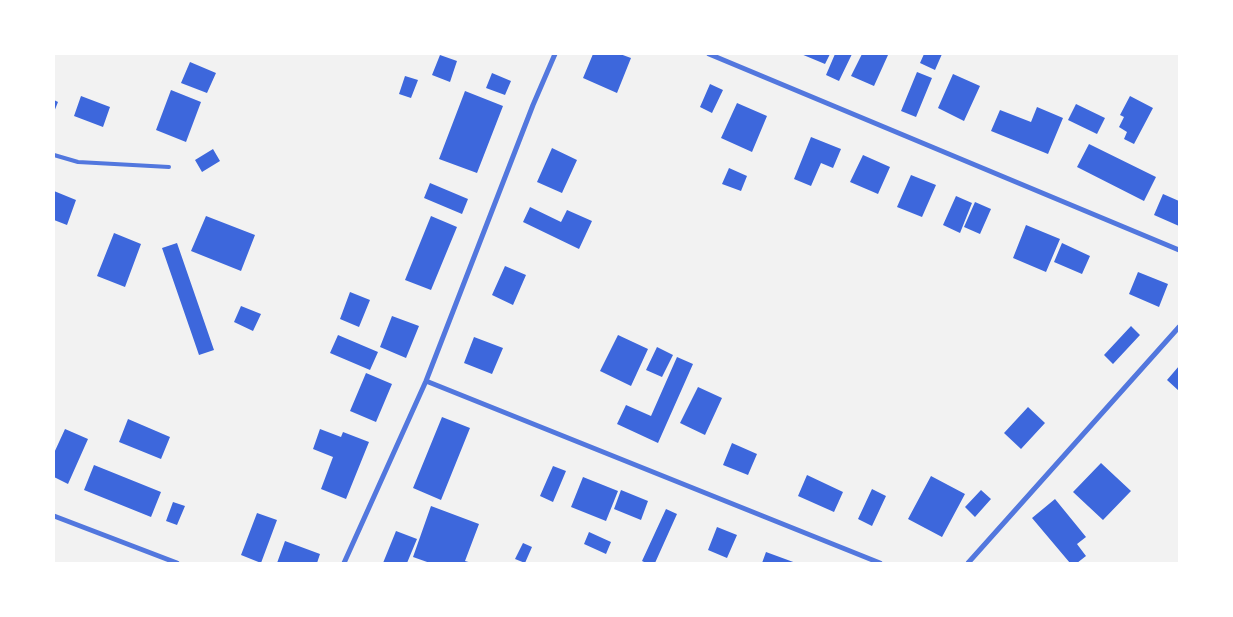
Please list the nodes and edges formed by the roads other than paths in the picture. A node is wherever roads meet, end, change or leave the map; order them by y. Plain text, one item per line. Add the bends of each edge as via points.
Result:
1 (555, 54) edge
2 (708, 54) edge
3 (54, 155) edge
4 (168, 167) dead end
5 (1179, 250) edge
6 (1179, 327) edge
7 (426, 381) junction
8 (54, 516) edge
9 (177, 563) edge
10 (344, 563) edge
11 (880, 563) edge
12 (968, 563) edge

1 - 7 street
2 - 5 street
3 - 4 lane via 78,162
6 - 12 street
7 - 10 street
7 - 11 street
8 - 9 street

